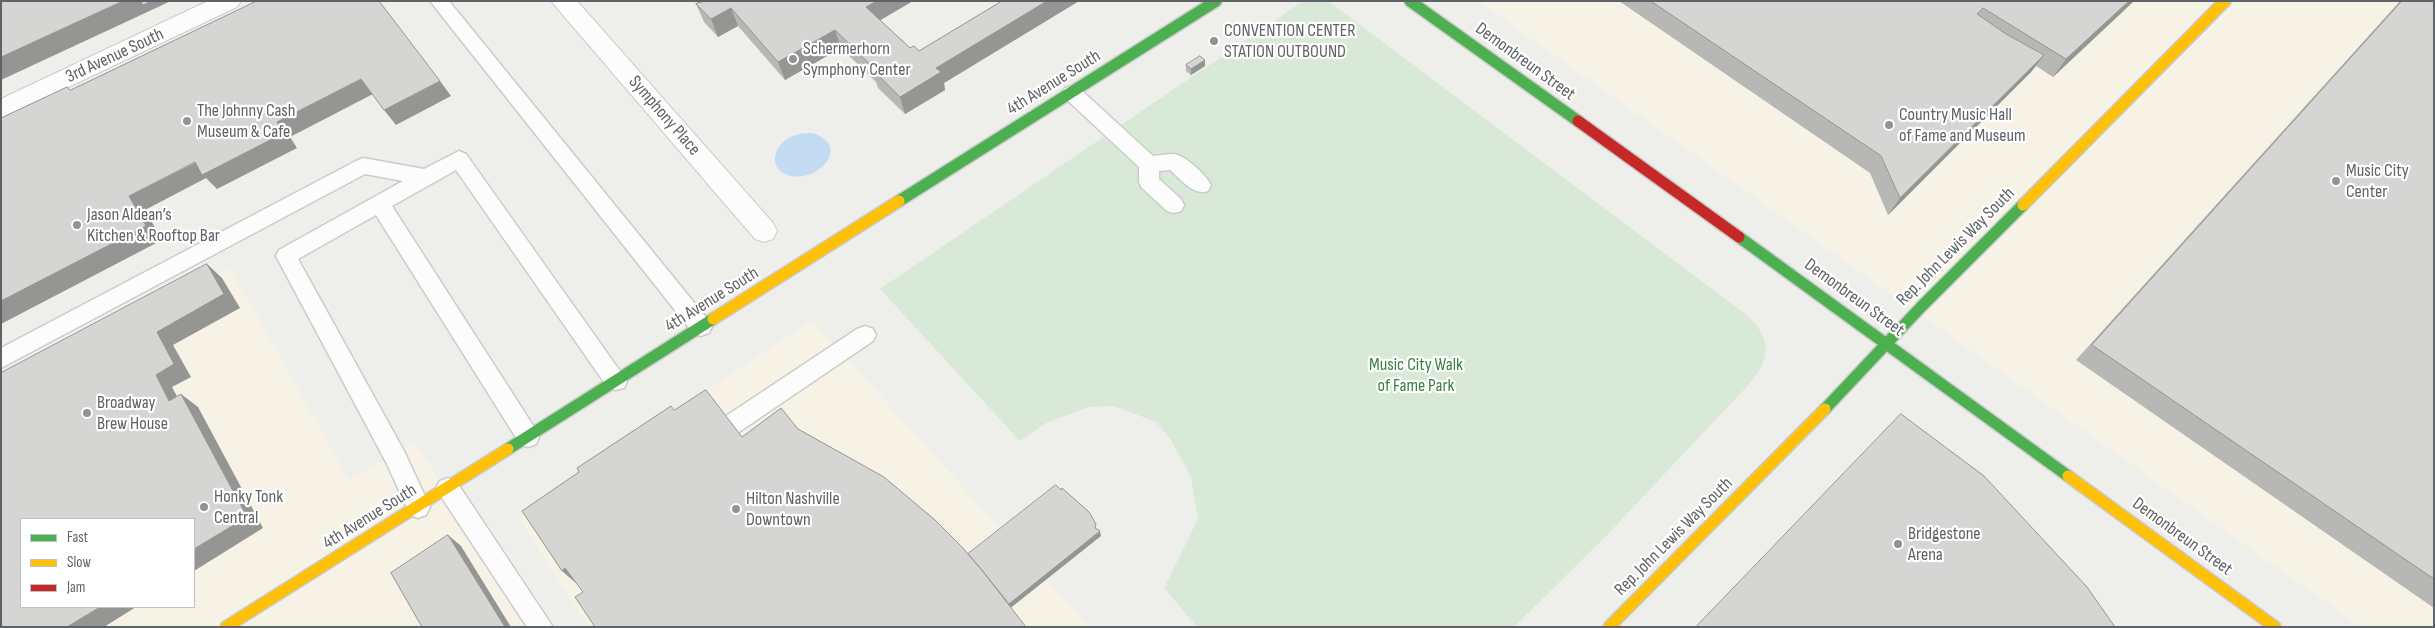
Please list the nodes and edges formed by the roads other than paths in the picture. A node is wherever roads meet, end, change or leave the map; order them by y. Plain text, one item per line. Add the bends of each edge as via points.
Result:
1 (229, 1) edge
2 (439, 1) edge
3 (563, 1) edge
4 (1216, 1) edge
5 (1410, 1) edge
6 (2225, 1) edge
7 (1072, 92) junction
8 (1, 110) edge
9 (1148, 164) junction
10 (426, 177) junction
11 (1201, 185) dead end
12 (379, 203) junction
13 (1174, 205) dead end
14 (764, 231) dead end
15 (701, 327) junction
16 (864, 335) dead end
17 (1886, 342) junction
18 (1, 359) edge
19 (616, 381) junction
20 (731, 426) edge
21 (528, 437) junction
22 (448, 488) junction
23 (418, 507) junction
24 (226, 627) edge
25 (541, 627) edge
26 (1609, 627) edge
27 (2275, 627) edge

1 - 8 street, 3rd Avenue South
2 - 15 lane
3 - 14 street, Symphony Place
4 - 7 street, 4th Avenue South
5 - 17 street, Demonbreun Street
6 - 17 street, Rep. John Lewis Way South
7 - 9 lane
7 - 15 street, 4th Avenue South
9 - 11 lane via 1174,162
9 - 13 lane via 1149,182
10 - 12 lane
10 - 18 lane via 363,166
10 - 19 lane via 459,159
12 - 21 lane
12 - 23 lane via 286,256 396,458
15 - 19 street, 4th Avenue South
16 - 20 lane
17 - 26 street, Rep. John Lewis Way South via 1810,425
17 - 27 street, Demonbreun Street
19 - 21 street, 4th Avenue South
21 - 22 street, 4th Avenue South
22 - 23 street, 4th Avenue South
22 - 25 lane
23 - 24 street, 4th Avenue South

